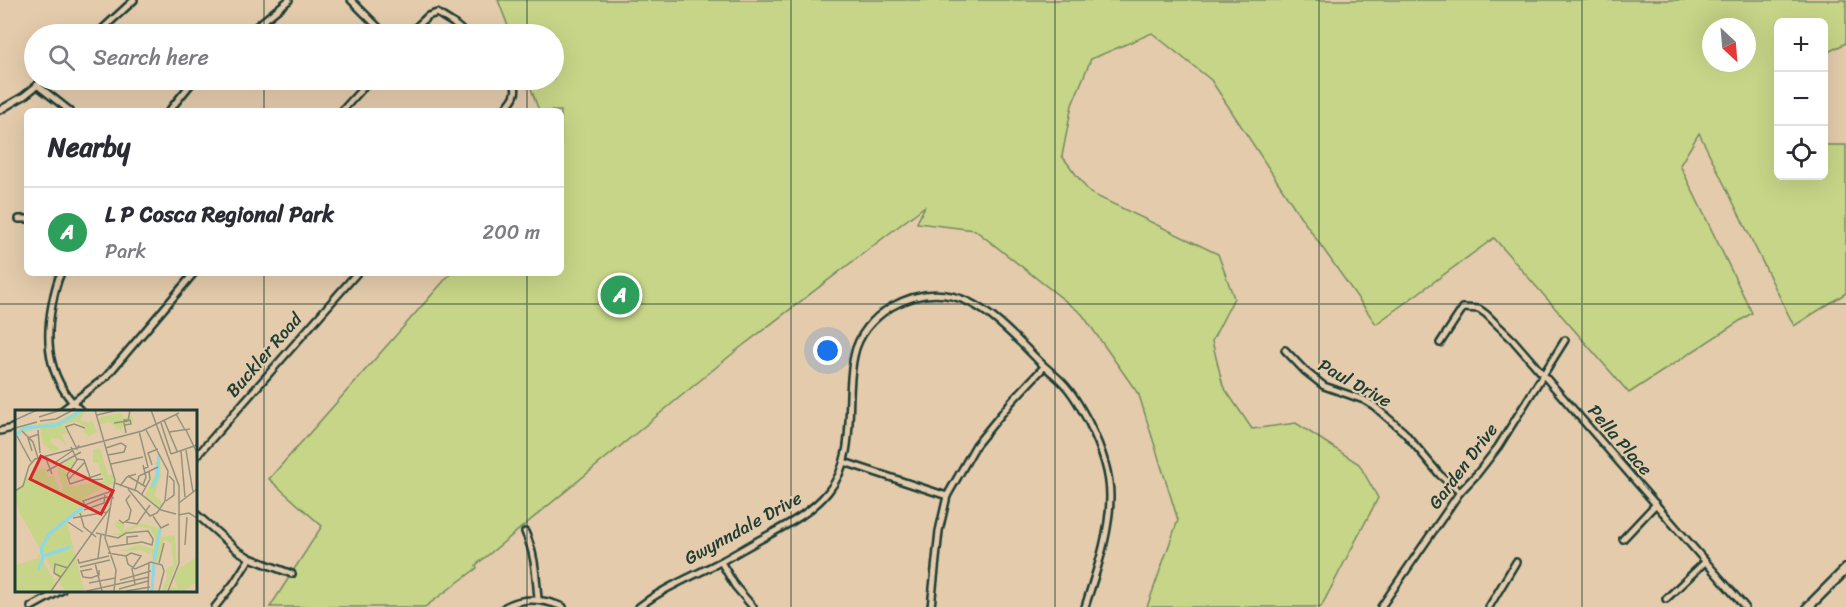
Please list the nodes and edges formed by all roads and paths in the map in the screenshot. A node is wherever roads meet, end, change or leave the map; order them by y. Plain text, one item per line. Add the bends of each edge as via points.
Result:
1 (120, 0) edge
2 (134, 0) edge
3 (289, 0) edge
4 (351, 0) edge
5 (126, 7) junction
6 (108, 24) edge
7 (259, 24) edge
8 (375, 24) edge
9 (419, 24) edge
10 (455, 24) edge
11 (31, 90) edge
12 (43, 90) edge
13 (186, 90) edge
14 (361, 90) edge
15 (516, 90) edge
16 (66, 108) edge
17 (171, 108) edge
18 (345, 108) edge
19 (506, 108) edge
20 (0, 110) edge
21 (19, 219) dead end
22 (24, 219) edge
23 (60, 276) edge
24 (191, 276) edge
25 (354, 276) edge
26 (1564, 340) dead end
27 (1440, 343) dead end
28 (1285, 350) dead end
29 (1044, 367) junction
30 (1544, 375) junction
31 (73, 403) junction
32 (63, 410) edge
33 (80, 410) edge
34 (15, 427) edge
35 (0, 431) edge
36 (196, 457) edge
37 (844, 462) junction
38 (1460, 492) junction
39 (947, 496) junction
40 (1656, 504) junction
41 (196, 514) edge
42 (525, 532) dead end
43 (1623, 539) dead end
44 (250, 558) junction
45 (721, 562) junction
46 (1516, 562) dead end
47 (1705, 562) junction
48 (1846, 569) edge
49 (292, 574) dead end
50 (60, 592) edge
51 (538, 599) junction
52 (1666, 599) dead end
53 (31, 607) edge
54 (215, 607) edge
55 (505, 607) edge
56 (563, 607) edge
57 (639, 607) edge
58 (753, 607) edge
59 (931, 607) edge
60 (1085, 607) edge
61 (1380, 607) edge
62 (1489, 607) edge
63 (1744, 607) edge
64 (1808, 607) edge

1 - 5 street
2 - 5 street
3 - 7 street
4 - 8 street
5 - 6 street
9 - 10 street via 433,14 443,15
11 - 20 street
12 - 16 street
13 - 17 street
14 - 18 street
15 - 19 street via 514,100
21 - 22 street
23 - 31 street via 51,313 49,347 60,384
24 - 31 street via 106,377
25 - 36 street, Buckler Road
26 - 30 street, Garden Drive
27 - 30 street, Pella Place via 1463,308 1476,308
28 - 38 street, Paul Drive via 1314,380 1364,400 1384,414
29 - 37 street, Gwynndale Drive via 988,312 966,300 932,294 900,302 880,314 858,342 851,376
29 - 39 street via 976,445
29 - 60 street, Gwynndale Drive via 1065,384 1086,416 1108,479 1109,512
30 - 38 street, Garden Drive via 1493,453
30 - 40 street, Pella Place
31 - 32 street
31 - 33 street
34 - 35 street
37 - 39 street
37 - 45 street, Gwynndale Drive via 830,490 812,507
38 - 61 street, Garden Drive
39 - 59 street
40 - 43 street
40 - 47 street, Pella Place
41 - 44 street
42 - 51 street via 533,557
44 - 49 street
44 - 54 street
45 - 57 street, Gwynndale Drive
45 - 58 street
46 - 62 street
47 - 52 street
47 - 63 street, Pella Place
48 - 64 main road
50 - 53 street
51 - 55 street
51 - 56 street

